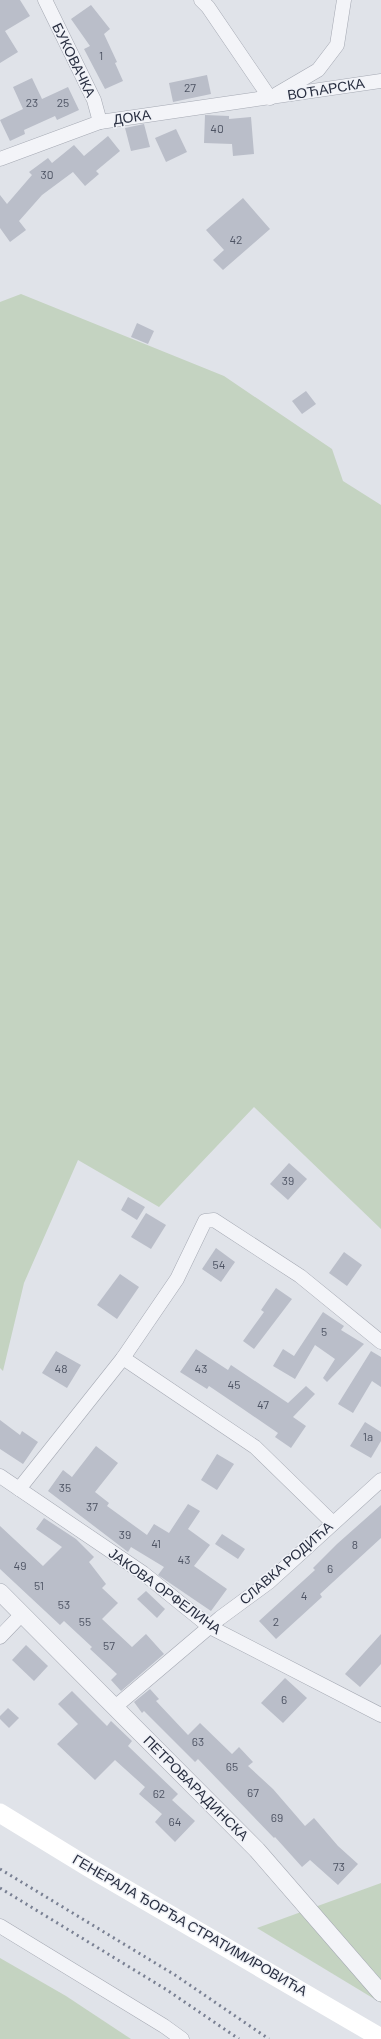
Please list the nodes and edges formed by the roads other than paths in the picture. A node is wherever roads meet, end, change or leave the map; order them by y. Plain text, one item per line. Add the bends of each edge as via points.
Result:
1 (45, 0) edge
2 (201, 0) edge
3 (344, 0) edge
4 (381, 81) edge
5 (270, 98) junction
6 (100, 122) junction
7 (0, 159) edge
8 (381, 1342) edge
9 (123, 1358) junction
10 (0, 1476) edge
11 (381, 1480) edge
12 (19, 1489) junction
13 (333, 1523) junction
14 (0, 1592) edge
15 (22, 1614) junction
16 (210, 1627) junction
17 (0, 1638) edge
18 (115, 1706) junction
19 (381, 1715) edge
20 (0, 1812) edge
21 (0, 1926) edge
22 (381, 1993) edge
23 (381, 2038) edge
24 (182, 2039) edge

1 - 6 street, БУКОВАЧКА via 94,100
2 - 5 street
3 - 5 street via 337,45 318,70
4 - 5 street, ВОЋАРСКА
5 - 6 street, ДОКА
6 - 7 street, ДОКА
8 - 9 street via 300,1276 214,1220 205,1222 177,1279
9 - 12 street
9 - 13 street via 255,1448
10 - 12 street, ЈАКОВА ОРФЕЛИНА
11 - 13 street, СЛАВКА РОДИЋА
12 - 16 street, ЈАКОВА ОРФЕЛИНА via 143,1573
13 - 16 street, СЛАВКА РОДИЋА via 269,1582
14 - 15 street, ПЕТРОВАРАДИНСКА
15 - 17 street
15 - 18 street, ПЕТРОВАРАДИНСКА
16 - 18 street, СЛАВКА РОДИЋА
16 - 19 street, ЈАКОВА ОРФЕЛИНА
18 - 22 street, ПЕТРОВАРАДИНСКА via 257,1850
20 - 23 main road, ГЕНЕРАЛА ЂОРЂА СТРАТИМИРОВИЋА via 88,1867
21 - 24 street

